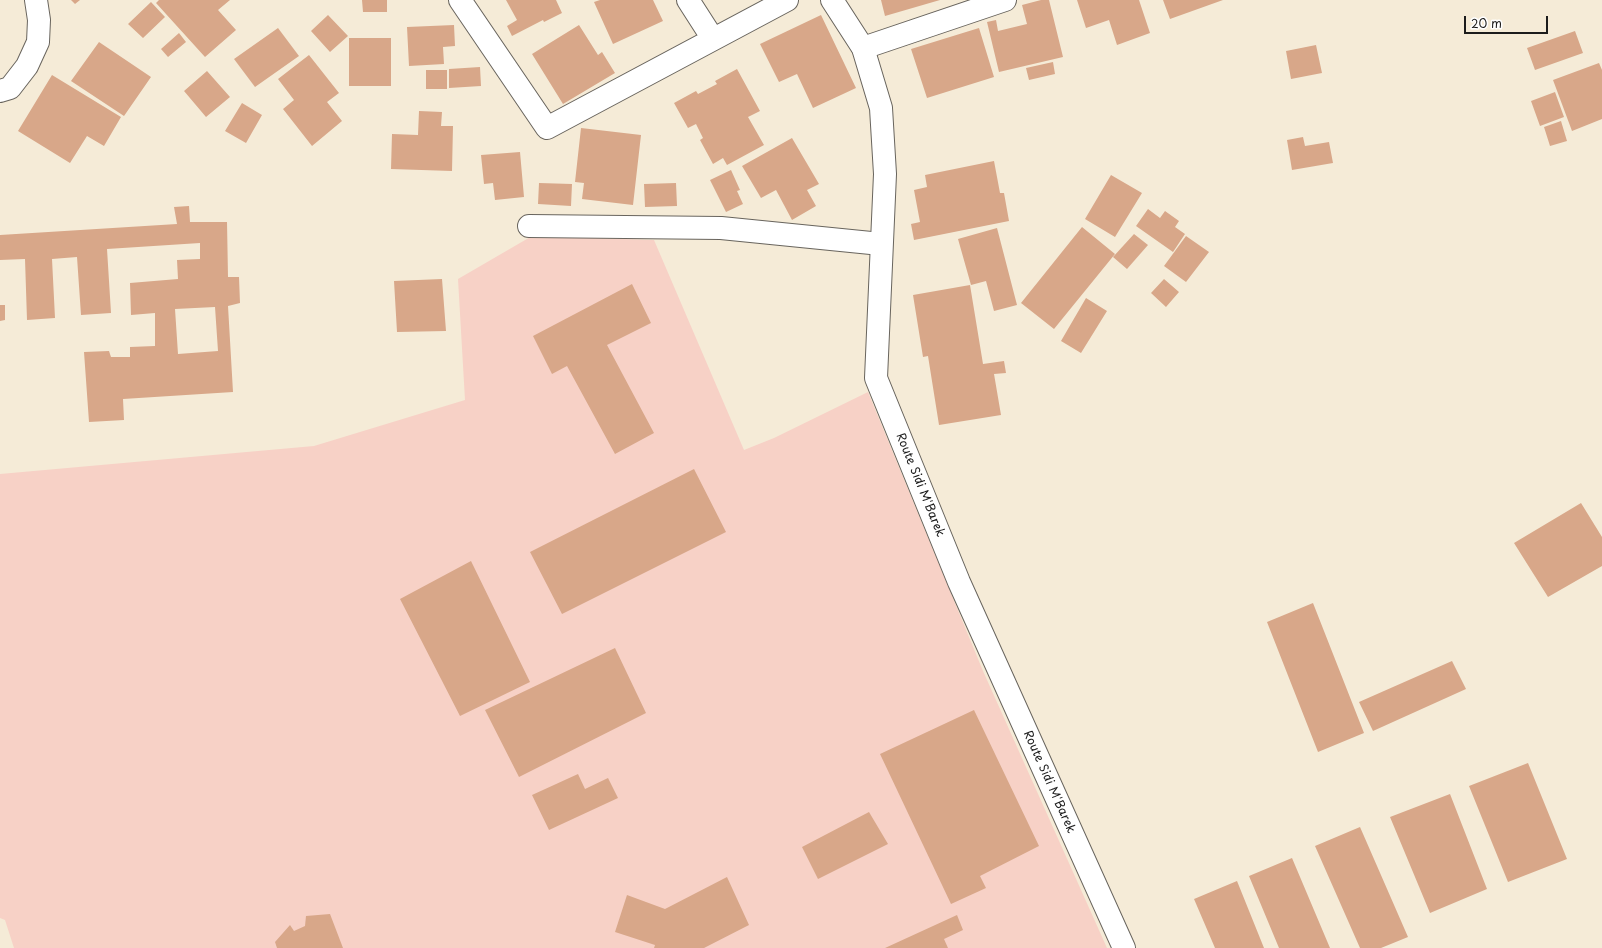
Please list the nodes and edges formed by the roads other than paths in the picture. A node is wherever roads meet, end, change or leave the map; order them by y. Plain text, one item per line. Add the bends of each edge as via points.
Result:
1 (36, 0) edge
2 (460, 0) edge
3 (688, 0) edge
4 (787, 0) edge
5 (832, 0) edge
6 (1005, 0) edge
7 (713, 39) junction
8 (863, 48) junction
9 (0, 91) edge
10 (529, 226) dead end
11 (881, 244) junction
12 (1124, 948) edge

1 - 9 street via 39,20 38,42 27,66 10,88
2 - 7 street via 547,128
3 - 7 street
4 - 7 street
5 - 8 street, Route Sidi M'Barek
6 - 8 street
8 - 11 street, Route Sidi M'Barek via 881,108 885,174
10 - 11 street via 721,228
11 - 12 street, Route Sidi M'Barek via 876,378 959,582

